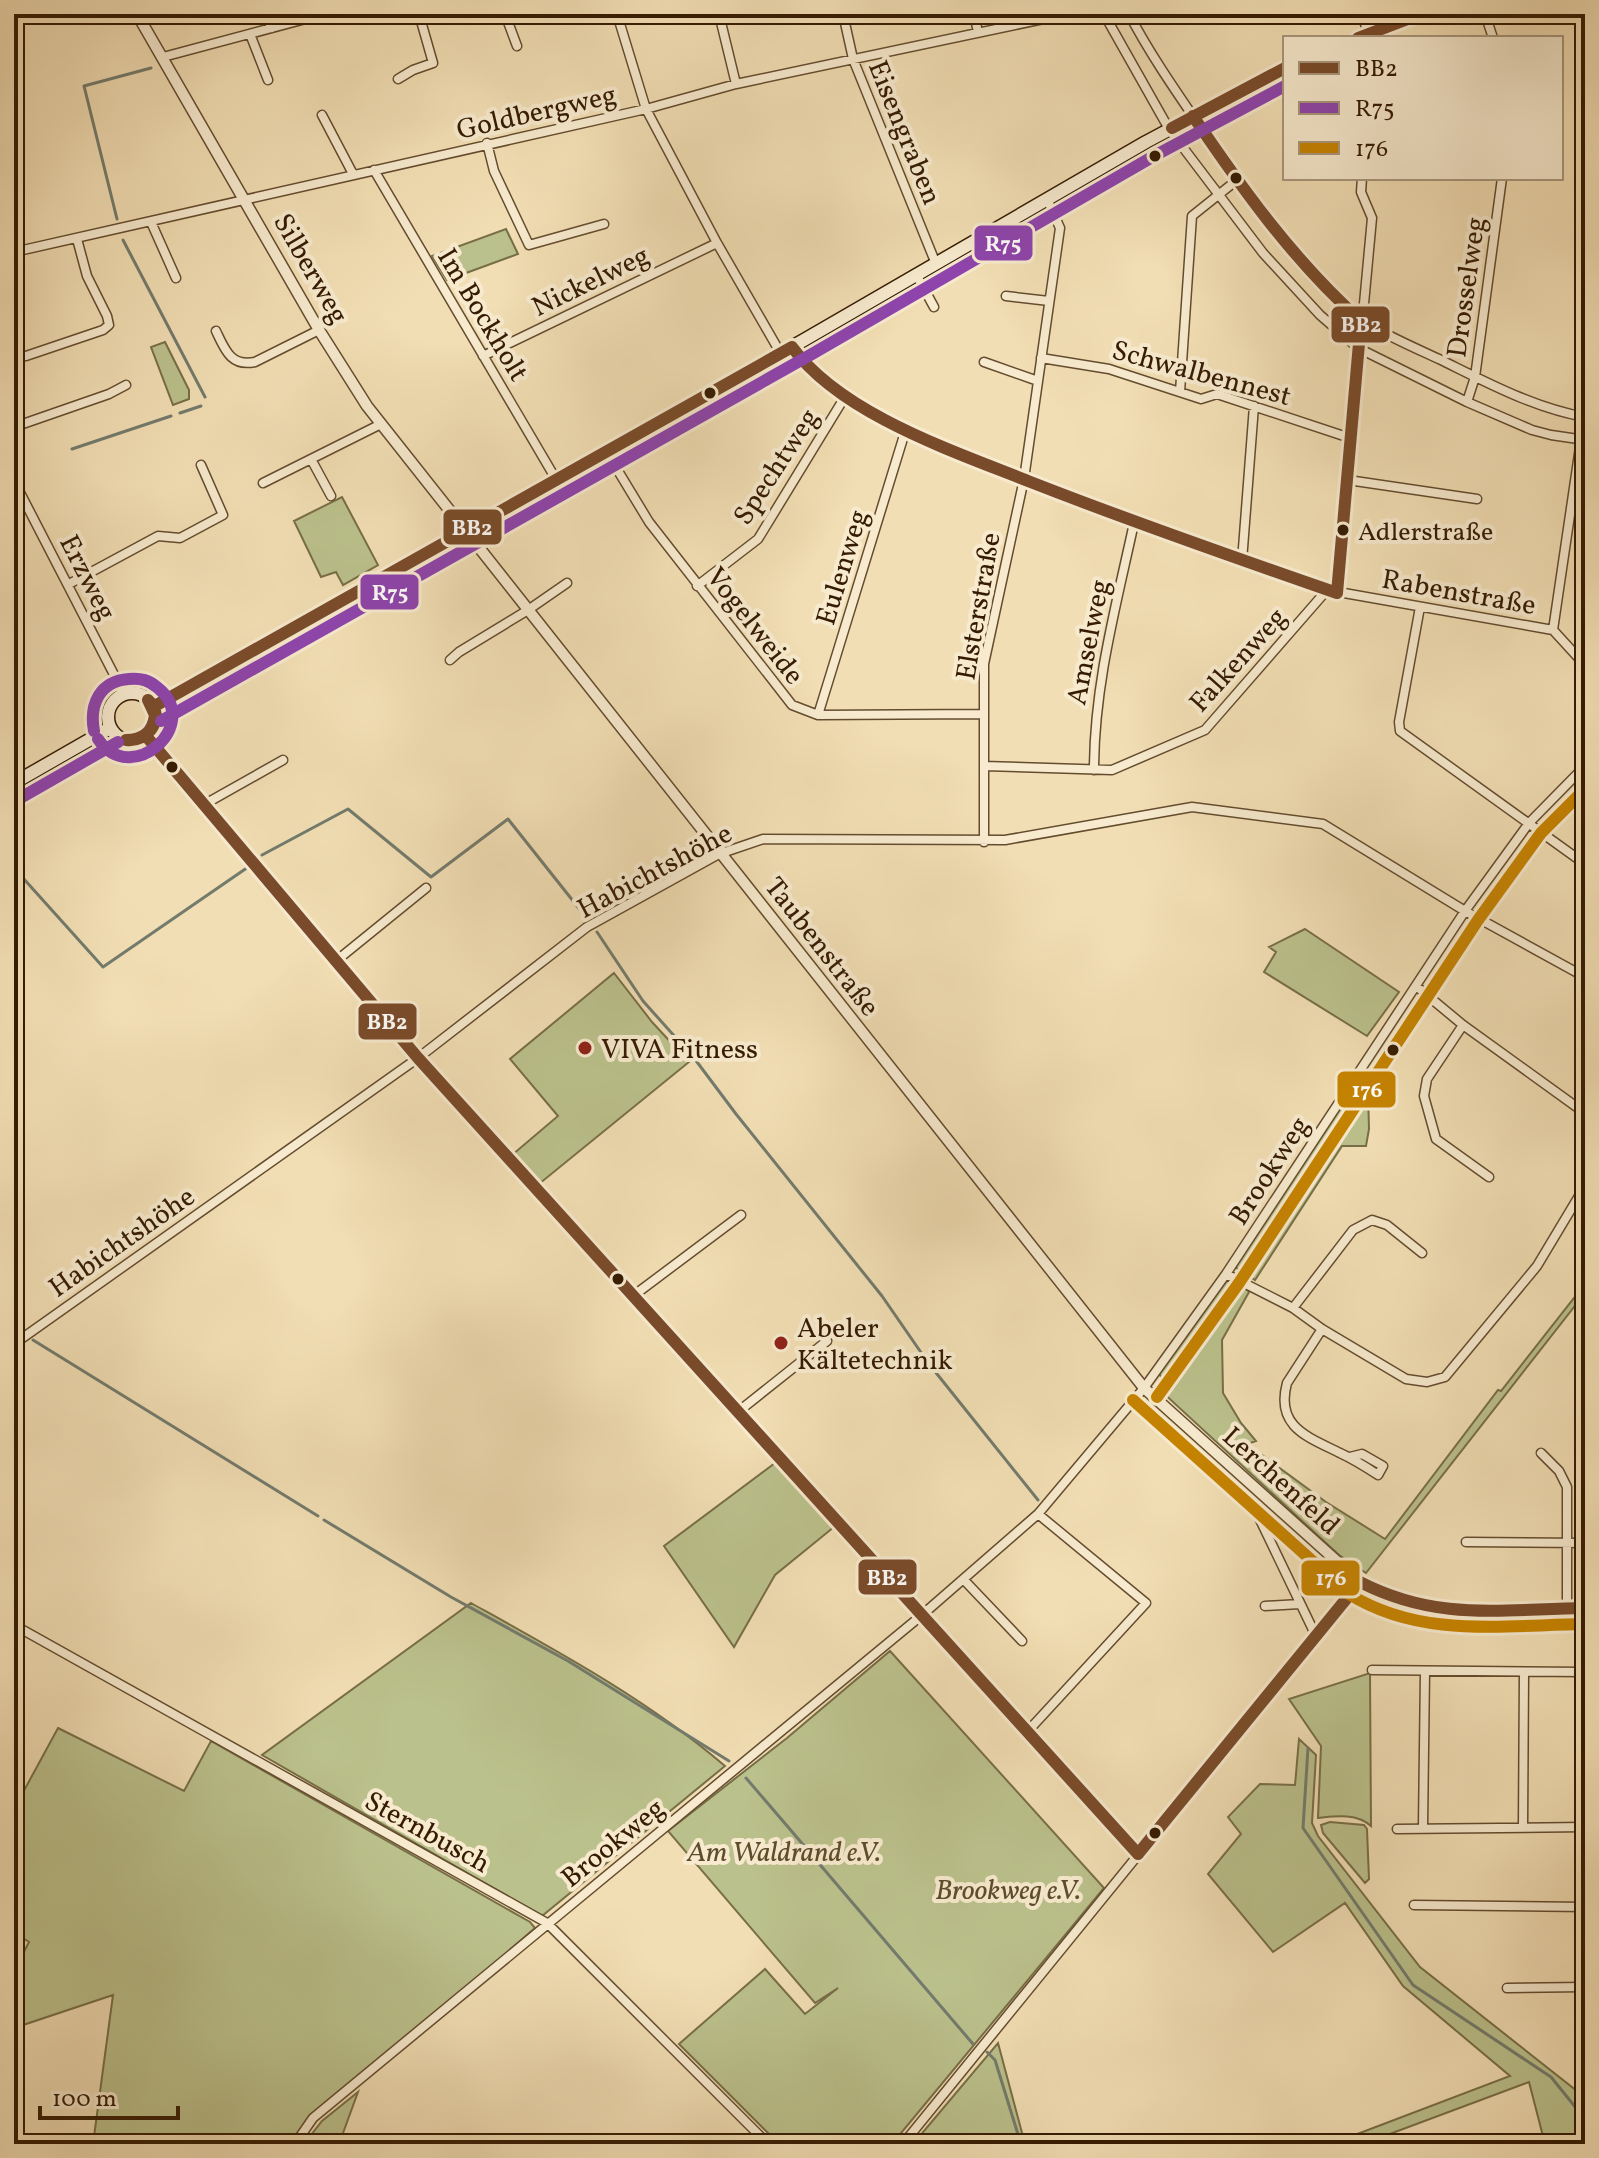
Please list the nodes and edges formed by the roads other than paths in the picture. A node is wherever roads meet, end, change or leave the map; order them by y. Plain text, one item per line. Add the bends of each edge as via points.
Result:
1 (137, 14) edge
2 (264, 14) edge
3 (324, 14) edge
4 (419, 14) edge
5 (505, 14) edge
6 (617, 14) edge
7 (719, 14) edge
8 (843, 14) edge
9 (974, 14) edge
10 (1067, 14) edge
11 (1104, 14) edge
12 (1129, 14) edge
13 (1363, 14) edge
14 (1421, 14) edge
15 (1485, 14) edge
16 (312, 15) edge
17 (272, 28) junction
18 (978, 32) junction
19 (250, 34) junction
20 (1364, 36) edge
21 (1366, 36) edge
22 (1492, 36) edge
23 (517, 46) dead end
24 (163, 57) junction
25 (853, 59) junction
26 (1283, 69) edge
27 (398, 79) dead end
28 (268, 80) dead end
29 (736, 84) junction
30 (646, 109) junction
31 (322, 115) dead end
32 (1193, 116) junction
33 (1169, 129) junction
34 (487, 143) junction
35 (374, 170) junction
36 (353, 174) junction
37 (1237, 180) junction
38 (1362, 180) edge
39 (1502, 180) edge
40 (1220, 196) junction
41 (245, 199) junction
42 (1047, 199) junction
43 (151, 222) junction
44 (604, 224) dead end
45 (77, 239) junction
46 (717, 243) junction
47 (14, 252) edge
48 (936, 264) junction
49 (917, 276) junction
50 (176, 278) dead end
51 (1006, 296) dead end
52 (1049, 301) junction
53 (934, 307) dead end
54 (1361, 321) junction
55 (319, 330) junction
56 (216, 331) dead end
57 (1358, 348) junction
58 (786, 350) junction
59 (14, 352) edge
60 (483, 356) junction
61 (1041, 358) junction
62 (984, 362) dead end
63 (1475, 377) junction
64 (1038, 381) junction
65 (126, 385) dead end
66 (1180, 392) junction
67 (846, 395) junction
68 (1467, 402) junction
69 (1254, 406) junction
70 (1585, 415) edge
71 (381, 424) junction
72 (14, 427) edge
73 (905, 432) junction
74 (1350, 438) junction
75 (1583, 439) edge
76 (606, 451) junction
77 (311, 459) junction
78 (201, 465) dead end
79 (1024, 479) junction
80 (1348, 480) junction
81 (14, 481) edge
82 (557, 481) junction
83 (263, 483) dead end
84 (331, 496) dead end
85 (1477, 499) dead end
86 (1134, 523) junction
87 (466, 532) junction
88 (1242, 561) junction
89 (567, 583) dead end
90 (69, 584) junction
91 (697, 586) junction
92 (1332, 591) junction
93 (1420, 607) junction
94 (528, 610) junction
95 (1553, 630) junction
96 (450, 660) dead end
97 (1585, 665) edge
98 (124, 694) junction
99 (153, 707) junction
100 (983, 714) junction
101 (818, 715) junction
102 (110, 728) junction
103 (146, 736) junction
104 (283, 760) dead end
105 (984, 766) junction
106 (1585, 766) edge
107 (1094, 770) junction
108 (14, 783) edge
109 (205, 804) junction
110 (1529, 823) junction
111 (984, 842) junction
112 (719, 854) junction
113 (1585, 864) edge
114 (426, 888) dead end
115 (1465, 911) junction
116 (336, 961) junction
117 (1585, 977) edge
118 (1416, 986) junction
119 (1463, 1025) junction
120 (418, 1058) junction
121 (1585, 1113) edge
122 (1489, 1177) dead end
123 (1585, 1186) edge
124 (741, 1215) dead end
125 (1422, 1253) dead end
126 (1226, 1274) junction
127 (633, 1296) junction
128 (1293, 1308) junction
129 (1322, 1329) junction
130 (827, 1341) dead end
131 (14, 1344) edge
132 (1144, 1388) junction
133 (739, 1411) junction
134 (1541, 1453) dead end
135 (1350, 1457) dead end
136 (1252, 1503) dead end
137 (1038, 1514) junction
138 (1466, 1542) dead end
139 (1567, 1543) junction
140 (1585, 1543) edge
141 (964, 1580) junction
142 (1360, 1582) junction
143 (1300, 1604) junction
144 (1265, 1606) dead end
145 (1567, 1608) junction
146 (1585, 1608) edge
147 (922, 1615) junction
148 (14, 1625) edge
149 (1316, 1636) junction
150 (1022, 1641) dead end
151 (1372, 1670) dead end
152 (1425, 1671) junction
153 (1524, 1672) junction
154 (1585, 1672) edge
155 (1028, 1731) junction
156 (1423, 1827) junction
157 (1523, 1827) junction
158 (1585, 1827) edge
159 (1397, 1829) dead end
160 (1138, 1854) junction
161 (1414, 1905) dead end
162 (1585, 1907) edge
163 (547, 1923) junction
164 (1585, 1987) edge
165 (1507, 1988) dead end
166 (295, 2144) edge
167 (768, 2144) edge
168 (903, 2144) edge

1 - 24 street, Silberweg
2 - 17 street
3 - 16 street
4 - 27 street via 433,63
5 - 23 street
6 - 30 street, Rabenstraße
7 - 29 street
8 - 25 street, Eisengraben
9 - 18 street
10 - 18 street, Goldbergweg
11 - 33 street
12 - 32 street
13 - 20 street
14 - 21 main road
15 - 22 street
16 - 17 street
17 - 19 street
18 - 25 street, Goldbergweg
19 - 24 street
19 - 28 street
24 - 41 street, Silberweg
25 - 29 street, Goldbergweg
25 - 48 street, Eisengraben
26 - 32 main road
29 - 30 street, Goldbergweg
30 - 34 street, Goldbergweg
30 - 46 street, Rabenstraße
31 - 36 street
32 - 33 main road
32 - 37 street
33 - 40 street
33 - 42 main road
34 - 35 street, Goldbergweg
34 - 44 street via 494,171 529,245
35 - 36 street, Goldbergweg
35 - 60 street, Im Bockholt
36 - 41 street, Goldbergweg
37 - 40 street
37 - 54 street via 1328,294
38 - 54 street via 1372,218
39 - 63 street, Drosselweg
40 - 57 street via 1263,253
40 - 66 street via 1192,216
41 - 43 street, Goldbergweg
41 - 55 street, Silberweg
42 - 48 main road
42 - 52 street, Elsterstraße via 1060,228
43 - 45 street, Goldbergweg
43 - 50 street
45 - 47 street, Goldbergweg
45 - 59 street via 109,325 26,356
46 - 58 street, Rabenstraße
46 - 60 street, Nickelweg
48 - 49 main road
49 - 53 street
49 - 58 main road
51 - 52 street
52 - 61 street, Elsterstraße
54 - 57 street
54 - 63 street
55 - 56 street via 243,364 231,359
55 - 71 street, Silberweg
57 - 68 street
57 - 74 street
58 - 67 street, Rabenstraße
58 - 76 main road
60 - 82 street, Im Bockholt
61 - 64 street, Elsterstraße
61 - 66 street, Schwalbennest via 1109,369
62 - 64 street
63 - 68 street, Drosselweg
63 - 70 street via 1554,411
64 - 79 street, Elsterstraße
65 - 72 street
66 - 69 street, Schwalbennest via 1201,399 1217,394
67 - 73 street, Rabenstraße
67 - 91 street, Spechtweg via 758,539
68 - 75 street via 1532,430
69 - 74 street, Schwalbennest
69 - 88 street
70 - 75 street
71 - 77 street
71 - 87 street, Silberweg
73 - 79 street, Rabenstraße
73 - 101 street, Eulenweg
74 - 80 street
75 - 95 street
76 - 82 main road
76 - 91 street, Vogelweide via 649,522
77 - 83 street
77 - 84 street
78 - 90 street via 223,515 180,538 158,536
79 - 86 street, Rabenstraße
79 - 100 street, Elsterstraße via 984,664
80 - 85 street
80 - 92 street
81 - 90 street, Erzweg
82 - 87 main road
86 - 88 street, Rabenstraße
86 - 107 street, Amselweg via 1100,678
87 - 94 street, Taubenstraße
87 - 99 main road
88 - 92 street, Rabenstraße
89 - 94 street
90 - 98 street, Erzweg
91 - 101 street, Vogelweide via 780,693 792,705
92 - 93 street, Rabenstraße
92 - 107 street, Falkenweg via 1205,730 1112,770
93 - 95 street, Rabenstraße
93 - 110 street via 1400,731
94 - 96 street
94 - 112 street, Taubenstraße
95 - 97 street
98 - 99 main road via 144,697
98 - 102 main road via 109,709
99 - 103 main road via 155,723
100 - 101 street, Vogelweide
100 - 105 street, Elsterstraße
102 - 103 main road via 124,740
102 - 108 main road
103 - 109 street
104 - 109 street
105 - 107 street, Falkenweg
105 - 111 street, Elsterstraße
106 - 110 street, Brookweg
109 - 116 street
110 - 113 street
110 - 115 street, Brookweg
111 - 112 street, Habichtshöhe via 763,839
111 - 115 street, Habichtshöhe via 1192,807 1323,824
112 - 120 street, Habichtshöhe via 587,927
112 - 132 street, Taubenstraße
114 - 116 street
115 - 117 street, Habichtshöhe
115 - 118 street, Brookweg
116 - 120 street
118 - 119 street
118 - 126 street, Brookweg
119 - 121 street
119 - 122 street via 1427,1079 1424,1096 1436,1139
120 - 127 street
120 - 131 street, Habichtshöhe
123 - 129 street via 1537,1266 1445,1377 1410,1380
124 - 127 street
125 - 128 street via 1387,1225 1372,1220 1353,1230
126 - 128 street
126 - 132 street, Brookweg
127 - 133 street
128 - 129 street
129 - 135 street via 1287,1383 1287,1418 1306,1437
130 - 133 street
132 - 137 street, Brookweg
132 - 142 street, Lerchenfeld
133 - 147 street
134 - 139 street via 1567,1487
136 - 143 street
137 - 141 street, Brookweg
137 - 155 street via 1146,1603
138 - 139 street
139 - 140 street
139 - 145 street
141 - 147 street, Brookweg
141 - 150 street
142 - 145 street, Lerchenfeld via 1403,1602 1433,1608
142 - 149 street
143 - 144 street
143 - 149 street
145 - 146 street, Lerchenfeld
147 - 155 street
147 - 163 street, Brookweg
148 - 163 street, Sternbusch
149 - 160 street
151 - 152 street
152 - 153 street
152 - 156 street
153 - 154 street
153 - 157 street
155 - 160 street
156 - 157 street
156 - 159 street
157 - 158 street
160 - 168 street
161 - 162 street
163 - 166 street, Brookweg via 313,2118
163 - 167 street, Sternbusch
164 - 165 street

